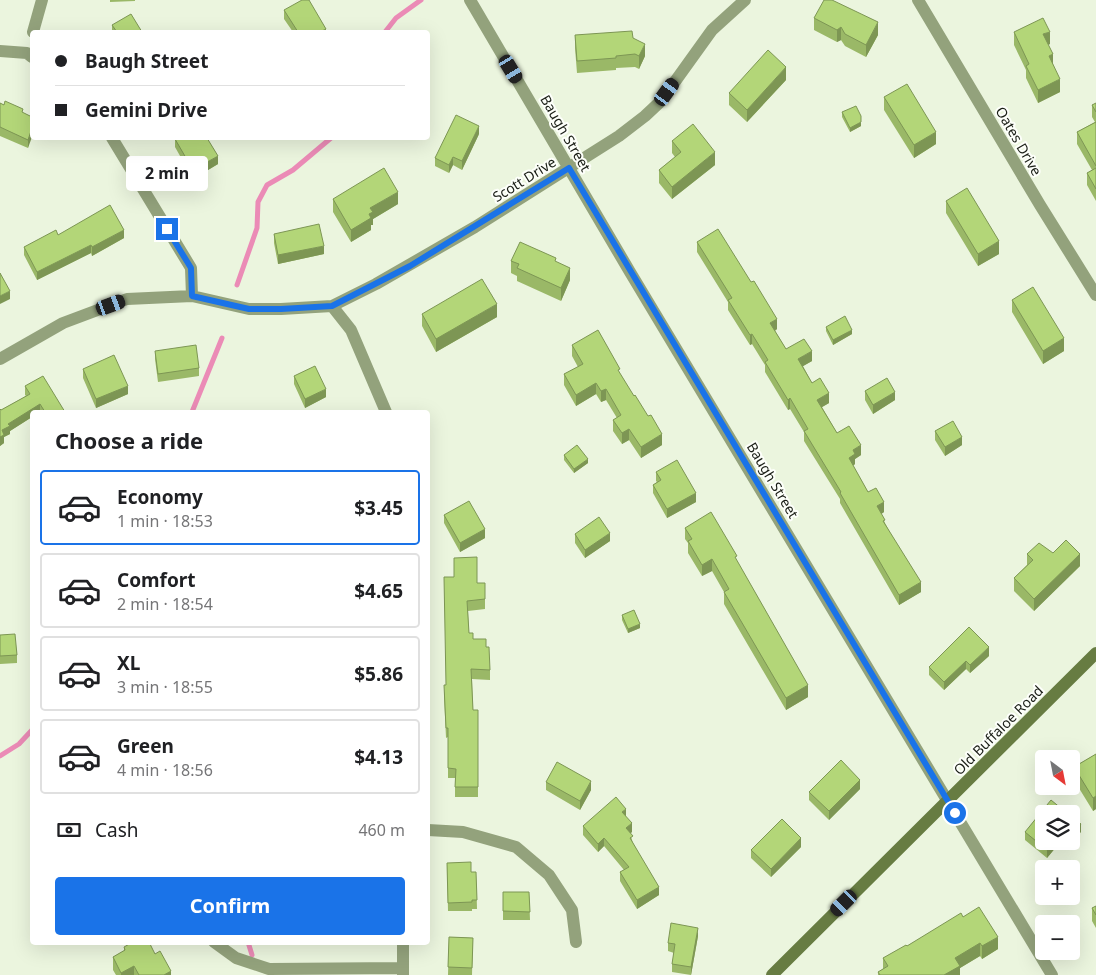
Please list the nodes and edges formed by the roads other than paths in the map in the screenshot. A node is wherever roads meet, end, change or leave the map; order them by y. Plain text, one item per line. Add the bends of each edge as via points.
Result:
1 (42, 0) edge
2 (470, 0) edge
3 (745, 0) edge
4 (918, 0) edge
5 (34, 30) edge
6 (0, 51) edge
7 (30, 55) edge
8 (113, 140) edge
9 (569, 168) junction
10 (192, 296) junction
11 (1096, 296) edge
12 (332, 306) junction
13 (0, 359) edge
14 (385, 410) edge
15 (1096, 653) edge
16 (948, 802) junction
17 (430, 830) edge
18 (576, 942) dead end
19 (218, 945) edge
20 (403, 945) edge
21 (403, 971) edge
22 (772, 975) edge
23 (1052, 975) edge

1 - 5 street
2 - 9 street, Baugh Street
3 - 9 street, Scott Drive via 712,30 656,106 619,136
4 - 11 street, Oates Drive
6 - 7 street
8 - 10 street via 191,268
9 - 12 street, Scott Drive via 410,266
9 - 16 street, Baugh Street
10 - 12 street via 249,309
10 - 13 street via 127,299 63,323
12 - 14 street via 351,330
15 - 16 street, Old Buffaloe Road
16 - 22 street, Old Buffaloe Road
16 - 23 street, Baugh Street
17 - 18 street via 463,832 516,847 549,874 572,910
19 - 21 street via 236,958 269,969
20 - 21 street

